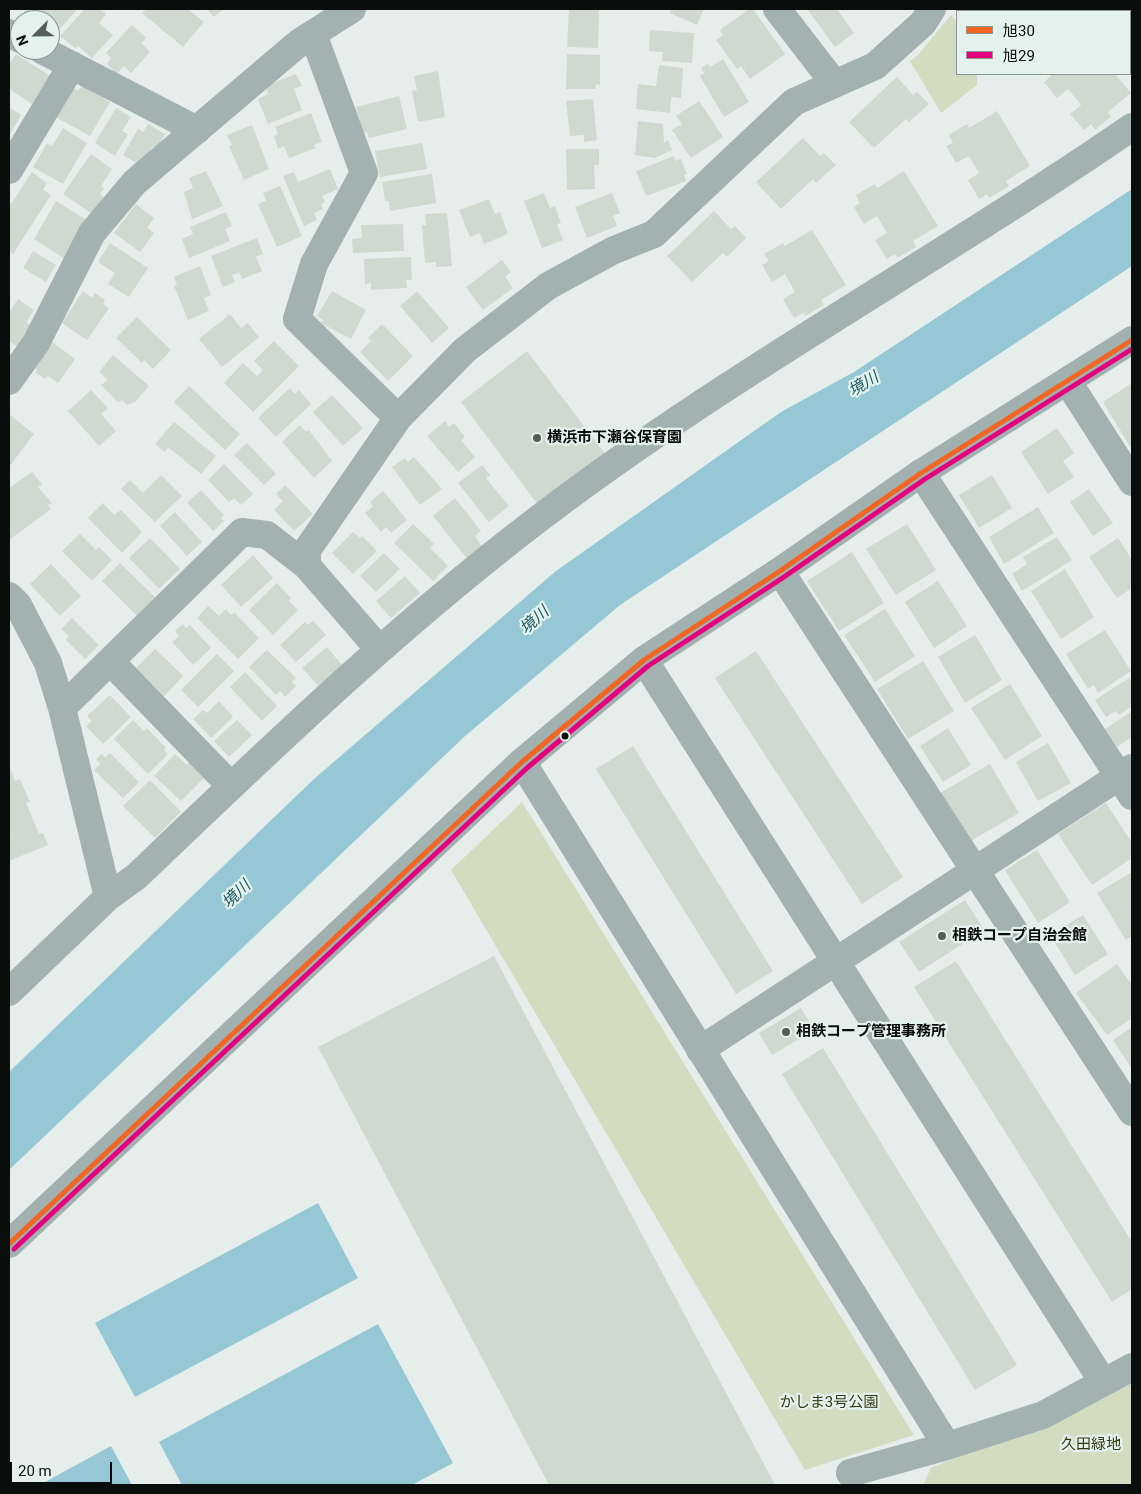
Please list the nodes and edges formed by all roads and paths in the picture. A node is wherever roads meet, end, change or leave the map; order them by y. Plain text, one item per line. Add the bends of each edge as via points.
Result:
1 (352, 9) edge
2 (777, 9) edge
3 (932, 9) edge
4 (313, 34) junction
5 (60, 59) edge
6 (72, 65) junction
7 (834, 83) junction
8 (1132, 127) edge
9 (197, 130) junction
10 (9, 170) edge
11 (1132, 340) edge
12 (9, 381) edge
13 (1068, 382) junction
14 (398, 418) junction
15 (921, 473) junction
16 (1132, 482) edge
17 (307, 566) junction
18 (780, 571) junction
19 (9, 596) edge
20 (379, 649) junction
21 (644, 660) junction
22 (110, 661) junction
23 (62, 708) junction
24 (522, 762) junction
25 (1128, 780) edge
26 (231, 786) junction
27 (975, 871) junction
28 (108, 897) junction
29 (835, 962) junction
30 (9, 992) edge
31 (700, 1050) junction
32 (1132, 1112) edge
33 (9, 1244) edge
34 (1132, 1368) edge
35 (1103, 1382) junction
36 (947, 1446) junction
37 (850, 1473) dead end

1 - 4 street
2 - 7 street
3 - 7 street via 923,23 874,66
4 - 9 street
4 - 14 street via 364,173 314,264 297,319
5 - 6 street
6 - 9 street
6 - 10 street
7 - 14 street via 794,102 654,234 612,251 541,291 466,350
8 - 20 street via 708,399 566,498 435,600
9 - 12 street via 135,182 92,233 36,343
11 - 13 street
13 - 15 street
13 - 16 street
14 - 17 street via 307,550
15 - 18 street
15 - 25 street
17 - 20 street
17 - 22 street via 267,535 242,532
18 - 21 street
18 - 27 street
19 - 23 street via 18,605 48,663
20 - 26 street
21 - 24 street
21 - 29 street
22 - 23 street
22 - 26 street
23 - 28 street
24 - 31 street
24 - 33 street
25 - 27 street
26 - 28 street via 137,876
27 - 29 street
27 - 32 street
28 - 30 street
29 - 31 street
29 - 35 street
31 - 36 street
34 - 35 street
35 - 36 street via 1042,1415
36 - 37 street

